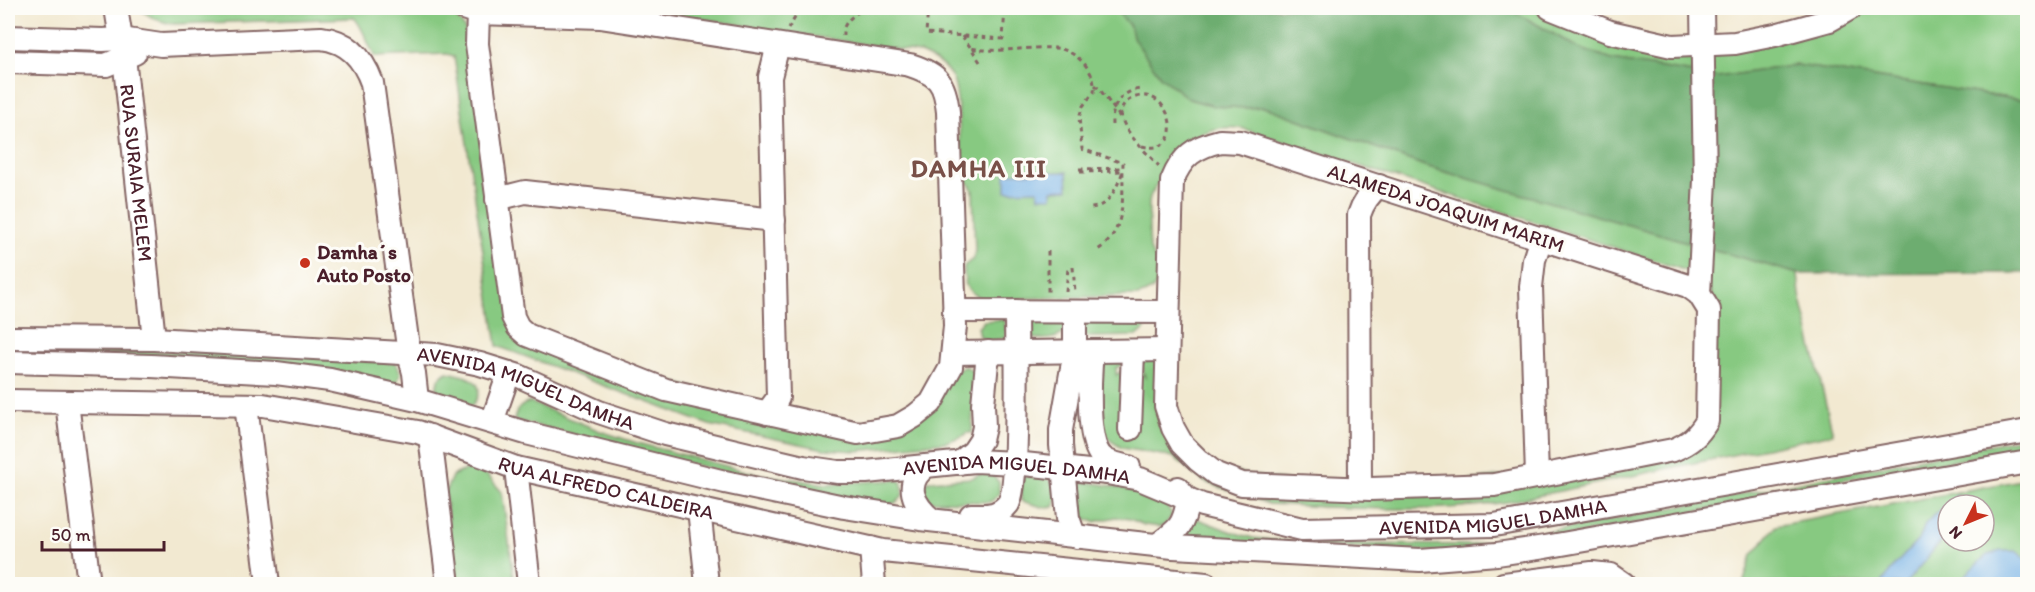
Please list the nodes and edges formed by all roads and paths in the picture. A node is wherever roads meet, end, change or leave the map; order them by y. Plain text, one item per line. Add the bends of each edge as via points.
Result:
1 (117, 8) edge
2 (863, 8) edge
3 (904, 8) edge
4 (928, 8) edge
5 (1005, 8) edge
6 (1550, 8) edge
7 (1702, 8) edge
8 (1851, 8) edge
9 (471, 10) edge
10 (600, 13) edge
11 (962, 36) junction
12 (8, 37) edge
13 (1703, 44) junction
14 (778, 45) junction
15 (122, 48) junction
16 (971, 48) junction
17 (844, 55) junction
18 (8, 62) edge
19 (980, 62) dead end
20 (1095, 85) junction
21 (1140, 89) dead end
22 (1114, 107) junction
23 (1121, 119) junction
24 (1112, 125) dead end
25 (1123, 169) junction
26 (1079, 170) dead end
27 (1379, 186) junction
28 (497, 199) junction
29 (1089, 208) dead end
30 (774, 220) junction
31 (1541, 238) junction
32 (1096, 251) dead end
33 (1068, 267) dead end
34 (1073, 267) dead end
35 (1699, 294) junction
36 (954, 311) junction
37 (1016, 311) junction
38 (1072, 312) junction
39 (1168, 312) junction
40 (8, 338) edge
41 (154, 339) junction
42 (1167, 350) junction
43 (1083, 351) junction
44 (1133, 351) junction
45 (988, 352) junction
46 (1017, 352) junction
47 (409, 354) junction
48 (952, 360) junction
49 (8, 362) edge
50 (509, 373) junction
51 (417, 399) junction
52 (8, 401) edge
53 (68, 402) junction
54 (246, 405) junction
55 (767, 413) junction
56 (492, 422) junction
57 (1130, 429) dead end
58 (2028, 431) edge
59 (430, 436) junction
60 (2028, 462) edge
61 (959, 463) junction
62 (1015, 463) junction
63 (926, 466) junction
64 (516, 468) junction
65 (1062, 469) junction
66 (1537, 477) junction
67 (1360, 488) junction
68 (1188, 500) junction
69 (699, 509) junction
70 (933, 520) junction
71 (1077, 537) junction
72 (1157, 545) junction
73 (871, 548) junction
74 (1080, 578) edge
75 (89, 585) edge
76 (268, 585) edge
77 (448, 585) edge
78 (530, 585) edge
79 (707, 585) edge
80 (874, 585) edge
81 (1206, 585) edge
82 (1504, 585) edge
83 (1624, 585) edge

1 - 15 street, RUA SURAIA MELEM
2 - 17 path via 842,30
3 - 4 path
4 - 11 path via 926,33
5 - 11 path via 1003,39
6 - 13 street via 1610,32 1672,46
7 - 13 street
8 - 13 street via 1830,20 1776,35 1736,43
9 - 10 street
9 - 28 street
10 - 14 street
11 - 16 path
12 - 15 street via 104,40
13 - 35 street via 1706,180
14 - 17 street
14 - 30 street via 770,77
15 - 18 street via 106,65
15 - 41 street, RUA SURAIA MELEM
15 - 47 street via 321,38 346,45 362,61 372,83
16 - 19 path
16 - 20 path via 1057,48 1088,68
17 - 36 street via 910,65 928,71 941,82 948,111
20 - 22 path
20 - 25 path via 1079,117 1082,149 1123,163
21 - 22 path via 1127,93
22 - 23 path
22 - 24 path
23 - 23 path via 1142,146 1158,147 1170,135 1170,117 1151,98 1136,97 1129,101 1122,108
25 - 26 path
25 - 29 path via 1114,193 1095,208
25 - 32 path via 1120,219 1106,245
27 - 31 street, ALAMEDA JOAQUIM MARIM
27 - 39 street, ALAMEDA JOAQUIM MARIM via 1240,142 1205,144 1191,152 1172,181
27 - 67 street via 1362,205 1359,215
28 - 30 street via 525,192
28 - 55 street via 513,317 527,335 666,390
30 - 55 street via 778,398
31 - 35 street, ALAMEDA JOAQUIM MARIM via 1688,286
31 - 66 street via 1531,287
33 - 38 path
34 - 38 path
35 - 66 street via 1708,310 1707,421 1698,436 1673,450
36 - 37 street
36 - 48 street
37 - 38 street
37 - 46 street
38 - 39 street
38 - 43 street
39 - 42 street
40 - 41 street, AVENIDA MIGUEL DAMHA
41 - 47 street, AVENIDA MIGUEL DAMHA
42 - 44 street
42 - 67 street via 1166,406 1173,428 1182,444 1216,474 1242,484
43 - 44 street
43 - 46 street
43 - 65 street via 1061,430
43 - 68 street via 1093,444 1098,453 1104,460 1167,478
44 - 57 street
45 - 46 street
45 - 48 street
45 - 61 street via 981,440
46 - 62 street
47 - 50 street, AVENIDA MIGUEL DAMHA via 437,355
47 - 51 street
48 - 55 street via 931,403 897,426 858,433
49 - 51 street, AVENIDA MIGUEL DAMHA via 276,374 330,380
50 - 56 street
50 - 63 street, AVENIDA MIGUEL DAMHA via 638,426 803,467 856,472
51 - 56 street, AVENIDA MIGUEL DAMHA
52 - 53 street, RUA ALFREDO CALDEIRA
53 - 54 street, RUA ALFREDO CALDEIRA
53 - 75 street
54 - 59 street, RUA ALFREDO CALDEIRA
54 - 76 street
56 - 70 street, AVENIDA MIGUEL DAMHA via 725,482 844,507
58 - 68 street, AVENIDA MIGUEL DAMHA via 1494,525 1302,529
59 - 64 street, RUA ALFREDO CALDEIRA
59 - 77 street
60 - 72 street, AVENIDA MIGUEL DAMHA via 1545,547 1468,557 1420,560
61 - 62 street, AVENIDA MIGUEL DAMHA
61 - 63 street, AVENIDA MIGUEL DAMHA
62 - 65 street, AVENIDA MIGUEL DAMHA
62 - 70 street via 1013,495 1001,512
63 - 70 street via 914,480 913,493 922,512
64 - 69 street, RUA ALFREDO CALDEIRA
64 - 78 street
65 - 68 street, AVENIDA MIGUEL DAMHA via 1140,479
65 - 71 street via 1068,518
66 - 67 street via 1494,485
68 - 72 street via 1181,526
69 - 73 street, RUA ALFREDO CALDEIRA
69 - 79 street
70 - 71 street, AVENIDA MIGUEL DAMHA
71 - 72 street, AVENIDA MIGUEL DAMHA
73 - 74 street, RUA ALFREDO CALDEIRA
73 - 80 street
74 - 81 street, RUA ALFREDO CALDEIRA
82 - 83 street via 1592,573 1611,575

